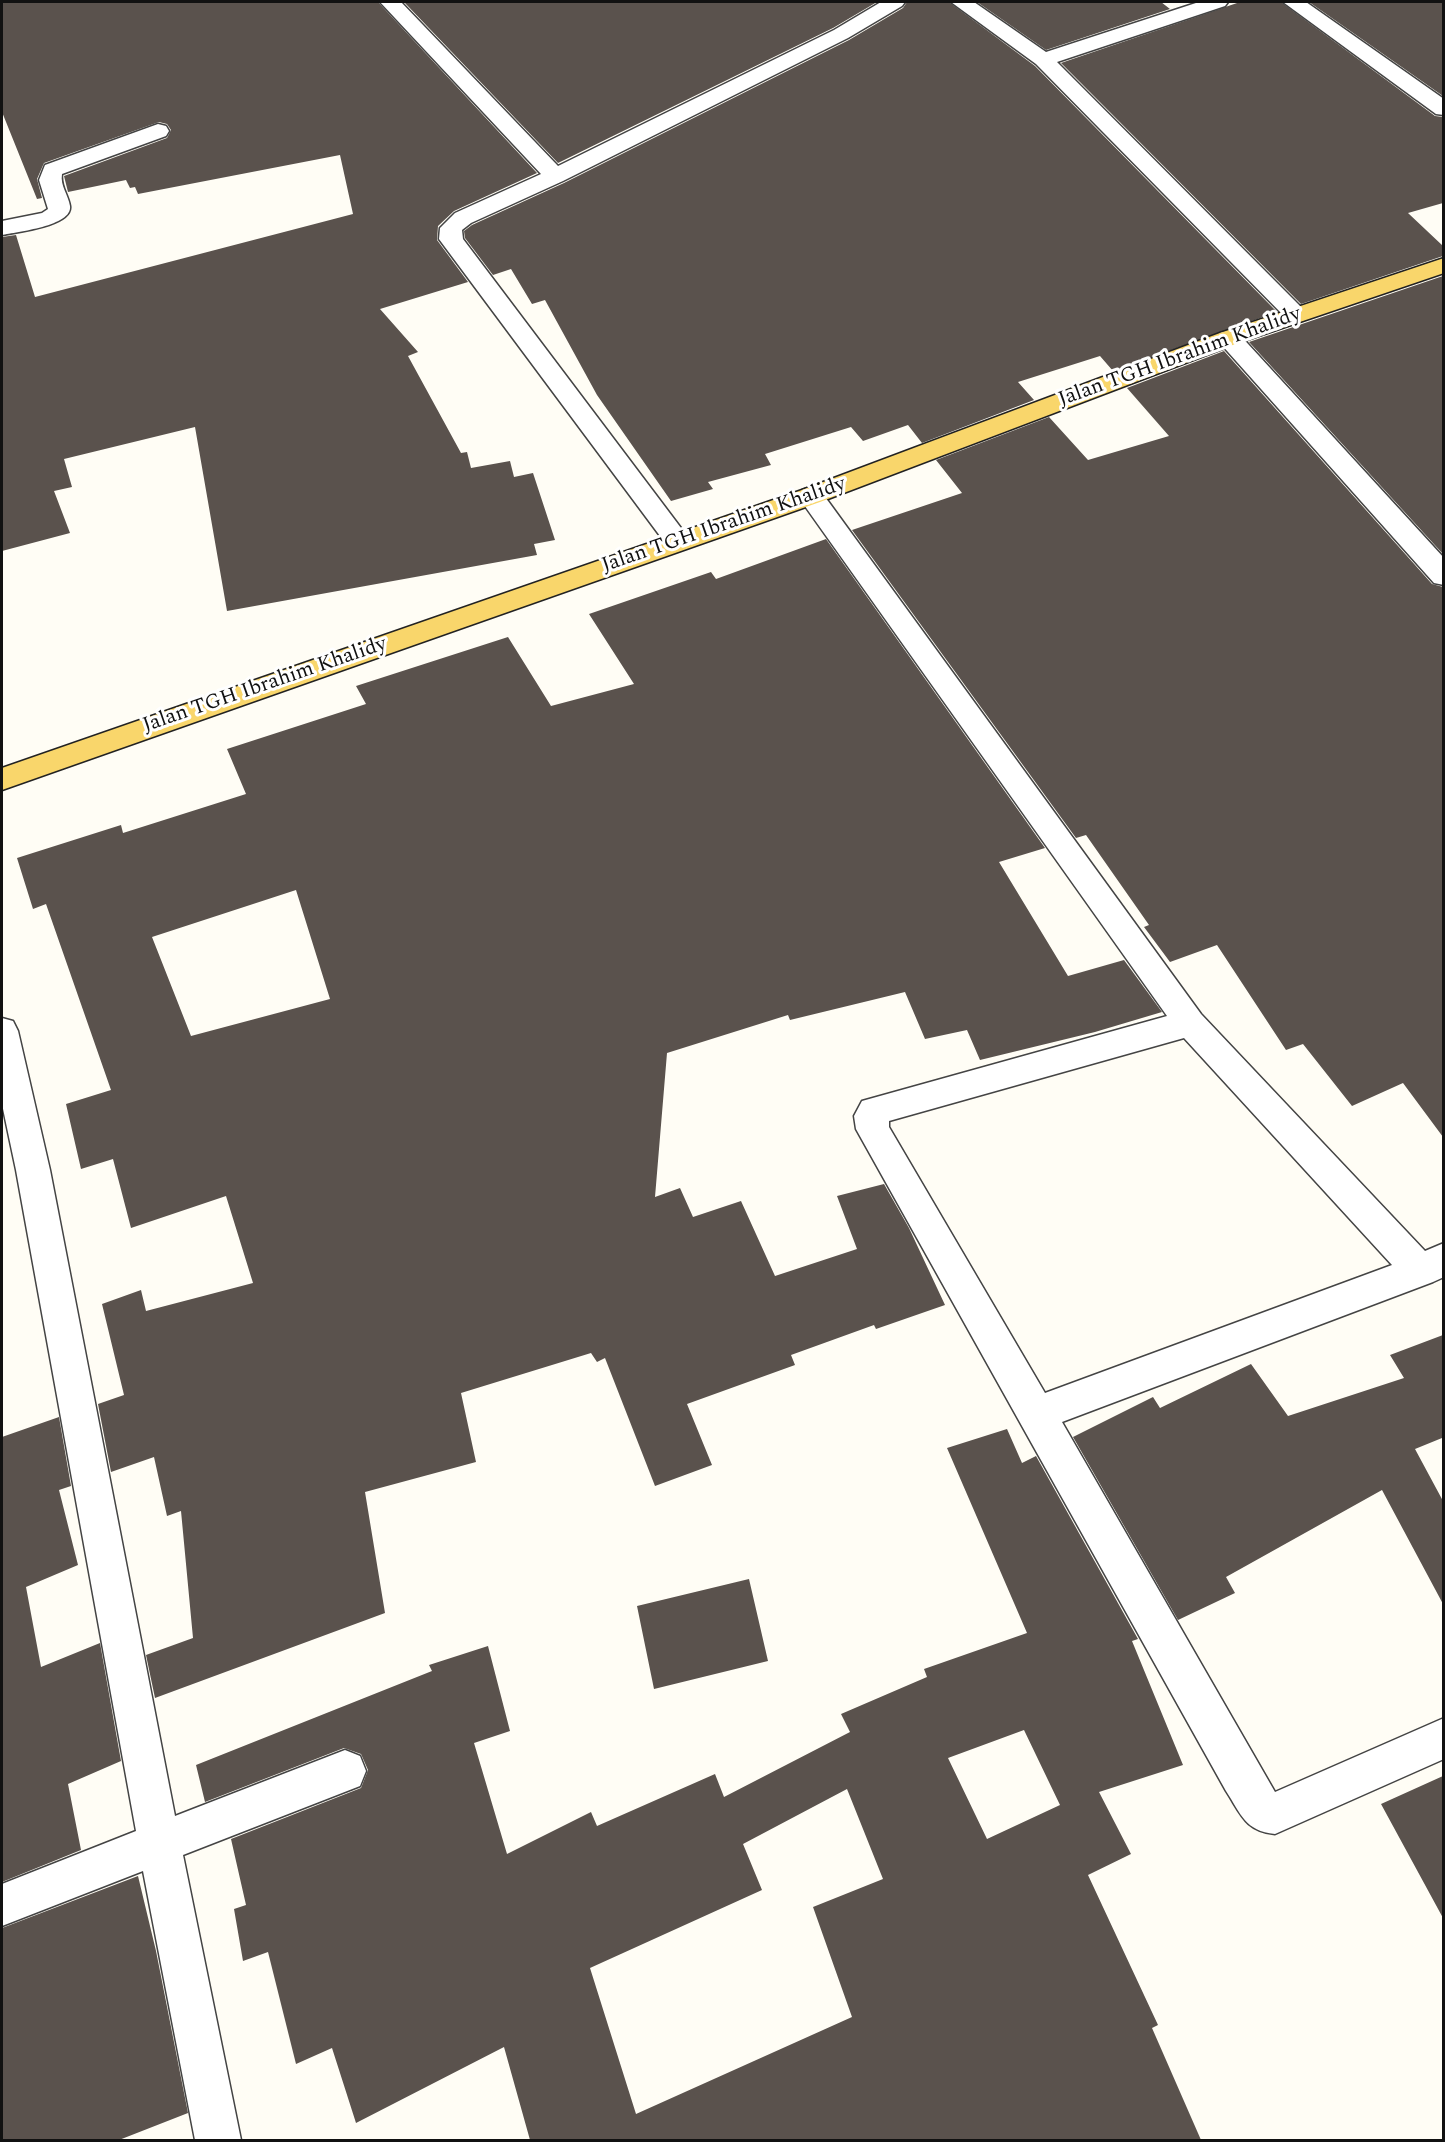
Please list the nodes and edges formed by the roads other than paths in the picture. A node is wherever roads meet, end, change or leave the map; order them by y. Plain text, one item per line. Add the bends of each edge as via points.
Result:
1 (390, 2) edge
2 (895, 2) edge
3 (961, 2) edge
4 (1218, 2) edge
5 (1293, 2) edge
6 (1043, 60) junction
7 (1443, 109) edge
8 (158, 131) dead end
9 (555, 176) junction
10 (2, 228) edge
11 (1443, 265) edge
12 (1296, 315) junction
13 (1229, 338) junction
14 (811, 496) junction
15 (678, 542) junction
16 (1443, 576) edge
17 (2, 778) edge
18 (1190, 1023) junction
19 (2, 1031) edge
20 (1432, 1265) edge
21 (1037, 1414) junction
22 (1443, 1738) edge
23 (345, 1771) dead end
24 (159, 1842) junction
25 (2, 1905) edge
26 (218, 2140) edge

1 - 9 street
2 - 9 street via 841,34
3 - 6 street
4 - 6 street
5 - 7 street
6 - 12 street
8 - 10 street via 54,170 49,181 60,202 59,211 49,218
9 - 15 street via 463,218 451,228 451,239
11 - 12 main road, Jalan TGH Ibrahim Khalidy
12 - 13 main road, Jalan TGH Ibrahim Khalidy
13 - 14 main road, Jalan TGH Ibrahim Khalidy
13 - 16 street
14 - 15 main road, Jalan TGH Ibrahim Khalidy
14 - 18 street
15 - 17 main road, Jalan TGH Ibrahim Khalidy
18 - 20 street
18 - 21 street via 874,1111 871,1116 873,1129
19 - 24 street via 33,1170
20 - 21 street
21 - 22 street via 1264,1812 1275,1813
23 - 24 street
24 - 25 street
24 - 26 street

